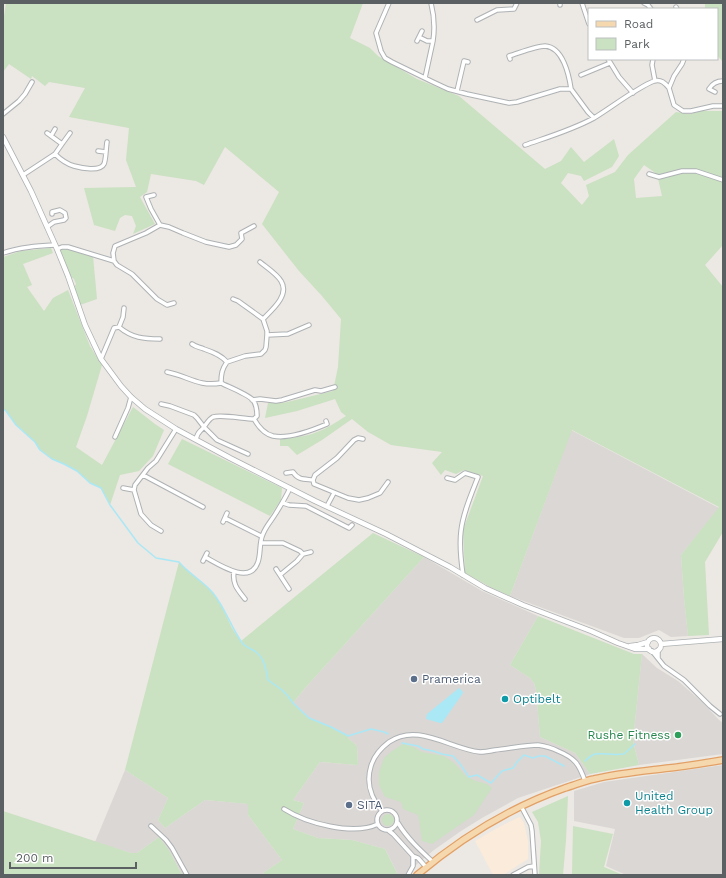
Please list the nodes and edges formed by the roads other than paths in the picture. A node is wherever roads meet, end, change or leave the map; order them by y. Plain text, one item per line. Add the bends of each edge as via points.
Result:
1 (389, 3) edge
2 (431, 3) edge
3 (517, 3) edge
4 (582, 3) edge
5 (477, 20) dead end
6 (588, 21) edge
7 (422, 31) dead end
8 (419, 37) junction
9 (417, 41) dead end
10 (433, 41) junction
11 (510, 59) dead end
12 (608, 60) edge
13 (653, 60) edge
14 (684, 60) edge
15 (468, 62) dead end
16 (610, 63) junction
17 (580, 75) dead end
18 (425, 78) junction
19 (655, 81) junction
20 (723, 81) edge
21 (32, 82) dead end
22 (669, 88) junction
23 (571, 89) junction
24 (456, 90) junction
25 (715, 92) dead end
26 (633, 93) junction
27 (723, 106) edge
28 (3, 114) edge
29 (594, 118) junction
30 (55, 129) dead end
31 (70, 133) dead end
32 (3, 137) edge
33 (107, 142) dead end
34 (62, 144) junction
35 (525, 145) dead end
36 (98, 152) dead end
37 (106, 152) junction
38 (55, 154) junction
39 (649, 174) dead end
40 (23, 175) junction
41 (723, 180) edge
42 (154, 195) dead end
43 (52, 214) dead end
44 (65, 219) junction
45 (69, 223) dead end
46 (160, 225) junction
47 (254, 226) dead end
48 (47, 227) junction
49 (56, 247) junction
50 (3, 253) edge
51 (114, 261) junction
52 (260, 262) dead end
53 (233, 300) dead end
54 (174, 303) dead end
55 (124, 308) dead end
56 (263, 319) junction
57 (309, 325) dead end
58 (119, 326) junction
59 (267, 335) junction
60 (160, 340) dead end
61 (192, 344) dead end
62 (101, 359) junction
63 (227, 362) junction
64 (167, 372) dead end
65 (221, 383) junction
66 (335, 387) dead end
67 (131, 397) junction
68 (252, 400) junction
69 (161, 404) dead end
70 (254, 419) junction
71 (116, 421) dead end
72 (326, 421) dead end
73 (121, 424) junction
74 (204, 427) junction
75 (176, 429) junction
76 (115, 437) dead end
77 (196, 439) junction
78 (363, 439) dead end
79 (248, 454) dead end
80 (286, 473) dead end
81 (143, 474) junction
82 (447, 478) dead end
83 (313, 480) junction
84 (388, 482) dead end
85 (124, 488) dead end
86 (290, 488) junction
87 (134, 490) junction
88 (334, 492) junction
89 (357, 500) junction
90 (283, 503) junction
91 (327, 506) junction
92 (357, 506) dead end
93 (203, 507) dead end
94 (228, 513) dead end
95 (352, 525) dead end
96 (162, 531) dead end
97 (261, 536) junction
98 (261, 543) junction
99 (311, 552) dead end
100 (207, 553) dead end
101 (303, 554) junction
102 (276, 569) dead end
103 (234, 572) junction
104 (280, 575) junction
105 (463, 575) junction
106 (289, 589) dead end
107 (245, 599) dead end
108 (723, 638) edge
109 (648, 642) junction
110 (660, 644) junction
111 (626, 646) junction
112 (651, 650) junction
113 (658, 650) junction
114 (658, 659) junction
115 (720, 714) dead end
116 (723, 760) edge
117 (584, 782) junction
118 (521, 806) junction
119 (284, 809) dead end
120 (382, 812) junction
121 (398, 823) junction
122 (378, 824) junction
123 (151, 826) dead end
124 (389, 831) junction
125 (413, 856) junction
126 (433, 862) junction
127 (534, 866) junction
128 (426, 867) junction
129 (187, 875) edge
130 (408, 875) edge
131 (417, 875) edge
132 (513, 875) edge
133 (535, 875) edge

1 - 18 street via 376,33 381,51 385,58
2 - 10 street
3 - 5 street via 514,9 498,10
4 - 6 street
7 - 8 street
8 - 9 street
8 - 10 street
10 - 18 street
11 - 23 street via 509,56 547,46 560,55
12 - 16 street
13 - 19 street
14 - 22 street
15 - 24 street via 464,61
16 - 17 street
16 - 26 street
18 - 24 street
19 - 22 street
19 - 26 street
20 - 25 street via 712,84 709,89
21 - 28 street via 19,101
22 - 27 street via 674,105 683,111
23 - 24 street via 560,89 513,103 482,98
23 - 29 street
26 - 29 street
29 - 35 street
30 - 34 street via 49,134
31 - 34 street
32 - 40 street
33 - 37 street
34 - 38 street
36 - 37 street
37 - 38 street via 104,164 96,169 74,166
38 - 40 street
39 - 41 street via 659,177 682,171 696,172
40 - 48 street
42 - 46 street via 146,197
43 - 44 street via 62,211 65,213
44 - 45 street
44 - 48 street
46 - 47 street via 206,242 229,247 242,239 241,233
46 - 51 street via 115,246
48 - 49 street
49 - 50 street via 43,246
49 - 51 street via 68,247
49 - 62 street via 85,325
51 - 54 street via 132,274 157,299 167,305
52 - 56 street via 281,280 284,293
53 - 56 street via 238,300
55 - 58 street
56 - 59 street
57 - 59 street via 288,334
58 - 60 street via 137,337
58 - 62 street via 114,328
59 - 63 street via 266,347 261,354
61 - 63 street via 216,354
62 - 67 street
63 - 65 street via 222,370
64 - 65 street via 198,383
65 - 68 street
66 - 68 street via 276,401
67 - 73 street
67 - 75 street
68 - 70 street via 257,416
69 - 74 street via 194,415
70 - 72 street via 265,432 273,436 307,432 327,424
70 - 74 street via 219,416 213,417
71 - 73 street
73 - 76 street
74 - 77 street via 197,433
74 - 79 street via 217,440
75 - 77 street
75 - 81 street via 156,461
77 - 86 street
78 - 83 street via 354,440 337,458 314,475
80 - 83 street via 293,472 296,477
81 - 87 street
81 - 93 street
82 - 105 street via 455,480 465,473 478,477 460,532
83 - 88 street via 314,484
84 - 89 street via 380,492
85 - 87 street
86 - 90 street
86 - 91 street
87 - 96 street via 141,514 150,525
88 - 89 street
88 - 91 street
89 - 92 street
90 - 95 street via 306,506 349,528
90 - 97 street
91 - 105 street
94 - 97 street via 224,520
97 - 98 street
98 - 101 street via 283,544
98 - 103 street via 255,568 249,572
99 - 101 street
100 - 103 street via 204,559
101 - 104 street
102 - 104 street
103 - 107 street via 234,582
104 - 106 street
105 - 111 street via 523,605
108 - 110 street
109 - 110 street via 655,638
109 - 111 street
109 - 112 street via 647,646
110 - 113 street
111 - 112 street
112 - 113 street
112 - 114 street
113 - 114 street
114 - 115 street
116 - 117 main road
117 - 118 main road
117 - 120 street via 577,762 566,754 548,747 471,751 415,734 393,740 384,746 372,762 369,784
118 - 126 main road via 467,837
118 - 127 street via 531,825
119 - 122 street via 306,820 337,827 358,829
120 - 121 street via 392,811 397,816
120 - 122 street via 378,817
121 - 124 street
121 - 126 street via 412,842
122 - 124 street via 382,829
123 - 129 street via 172,848
124 - 125 street
125 - 128 street
125 - 130 street via 413,866
126 - 128 main road
127 - 132 street
127 - 133 street
128 - 131 main road

